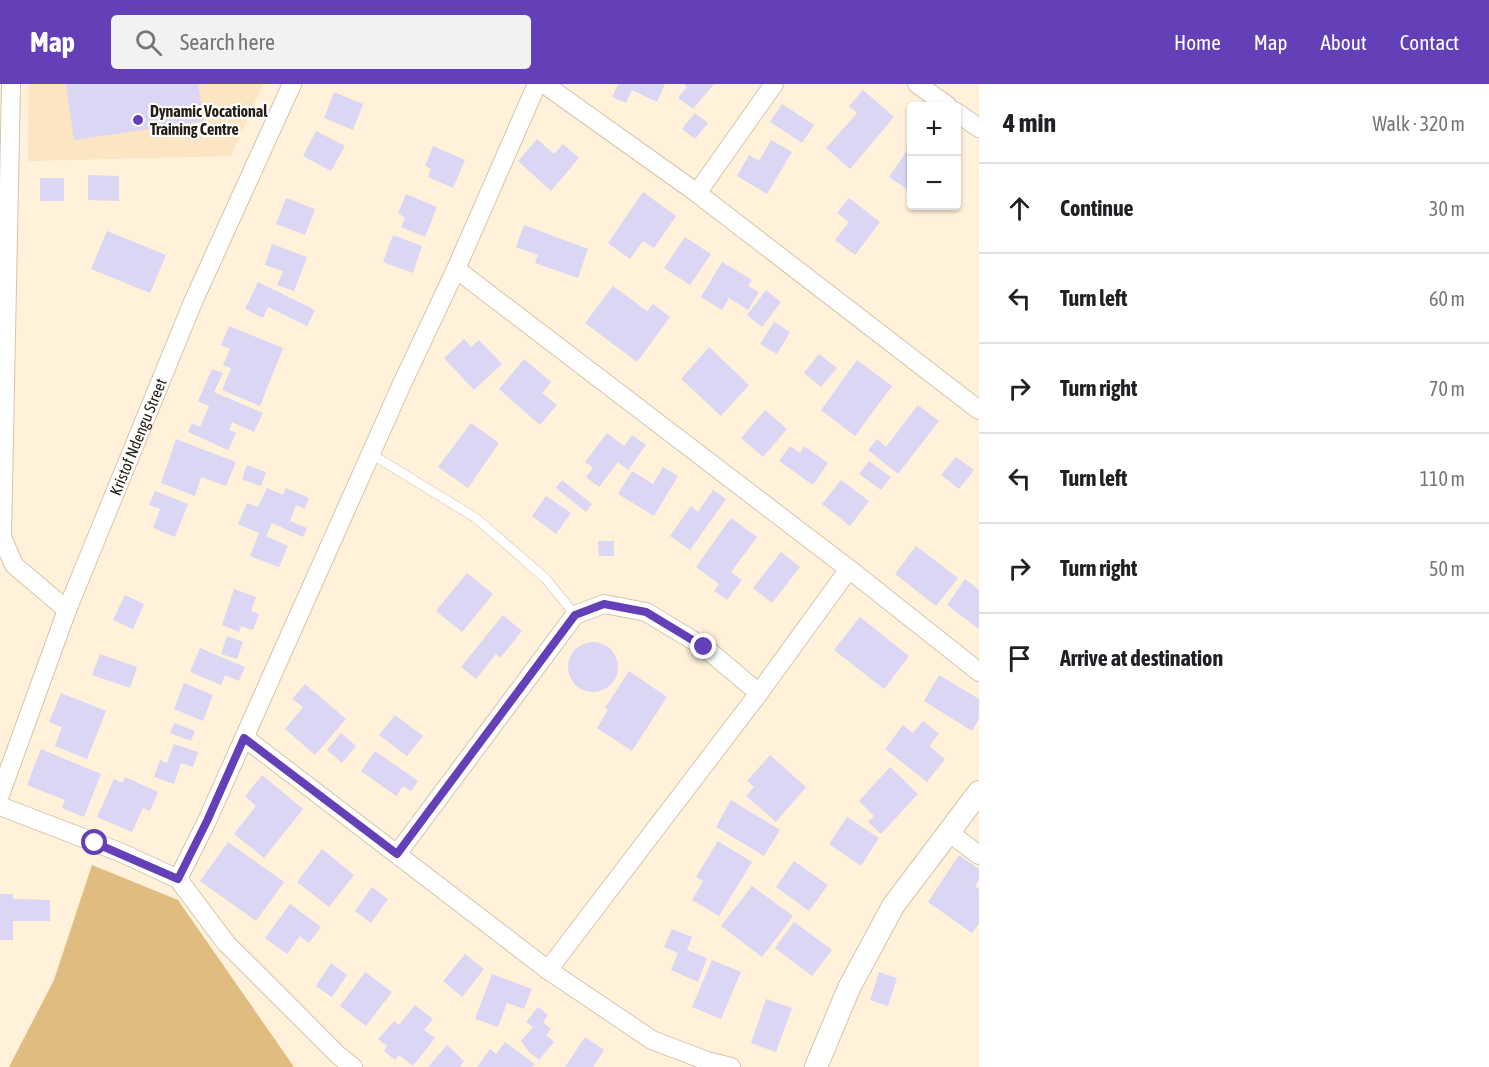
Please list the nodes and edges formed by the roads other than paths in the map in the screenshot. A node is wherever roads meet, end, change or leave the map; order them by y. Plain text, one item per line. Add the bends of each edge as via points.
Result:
1 (11, 84) edge
2 (292, 84) edge
3 (537, 84) edge
4 (544, 84) edge
5 (774, 84) edge
6 (917, 84) edge
7 (942, 102) edge
8 (961, 115) edge
9 (979, 128) edge
10 (697, 193) junction
11 (456, 269) junction
12 (979, 410) edge
13 (371, 454) junction
14 (849, 569) junction
15 (68, 610) junction
16 (575, 615) junction
17 (979, 672) edge
18 (759, 693) junction
19 (244, 738) junction
20 (979, 792) edge
21 (0, 795) edge
22 (0, 806) edge
23 (947, 831) junction
24 (397, 854) junction
25 (979, 855) edge
26 (178, 879) junction
27 (548, 970) junction
28 (353, 1067) edge
29 (731, 1067) edge
30 (816, 1067) edge

1 - 15 street via 2,537 14,565
2 - 15 street, Kristof Ndengu Street via 193,302
3 - 11 street
4 - 10 street
5 - 10 street
6 - 7 street
8 - 9 street
10 - 12 street
11 - 13 street
11 - 14 street
13 - 16 lane via 476,518 546,579
13 - 19 street
14 - 17 street
14 - 18 street
15 - 21 street, Kristof Ndengu Street
16 - 18 street via 604,604 646,612 704,647
16 - 24 street
18 - 27 street
19 - 24 street
19 - 26 street
20 - 23 street
22 - 26 street
23 - 25 street
23 - 30 street via 883,923 849,988
24 - 27 street
26 - 28 street via 226,943
27 - 29 street via 652,1040

